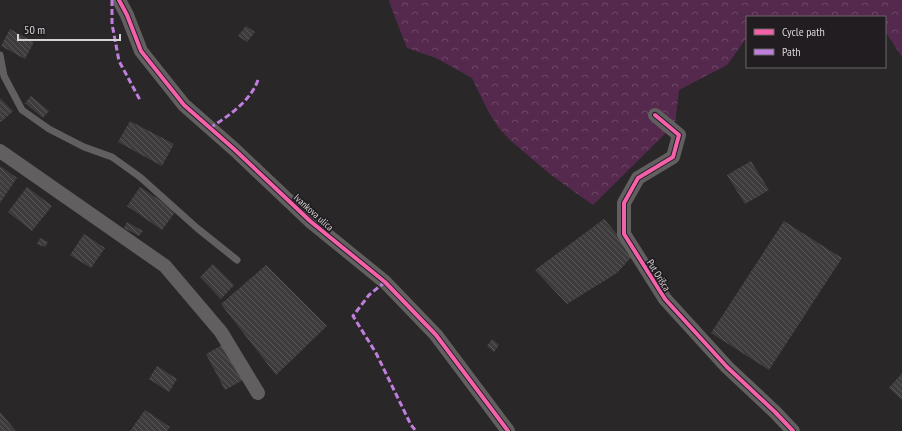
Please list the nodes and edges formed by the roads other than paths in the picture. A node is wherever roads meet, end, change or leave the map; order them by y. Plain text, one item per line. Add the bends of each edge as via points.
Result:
1 (119, 0) edge
2 (0, 55) edge
3 (656, 115) dead end
4 (0, 151) edge
5 (236, 260) dead end
6 (258, 393) dead end
7 (508, 431) edge
8 (793, 431) edge

1 - 7 street, Ivankova ulica via 141,51 184,105 310,221 390,288 436,335
2 - 5 lane via 4,76 22,110 49,129 84,147 112,157 140,177
3 - 8 street, Put Orišca via 679,135 673,157 638,178 624,203 624,234 665,299 727,367
4 - 6 street via 165,266 221,332

